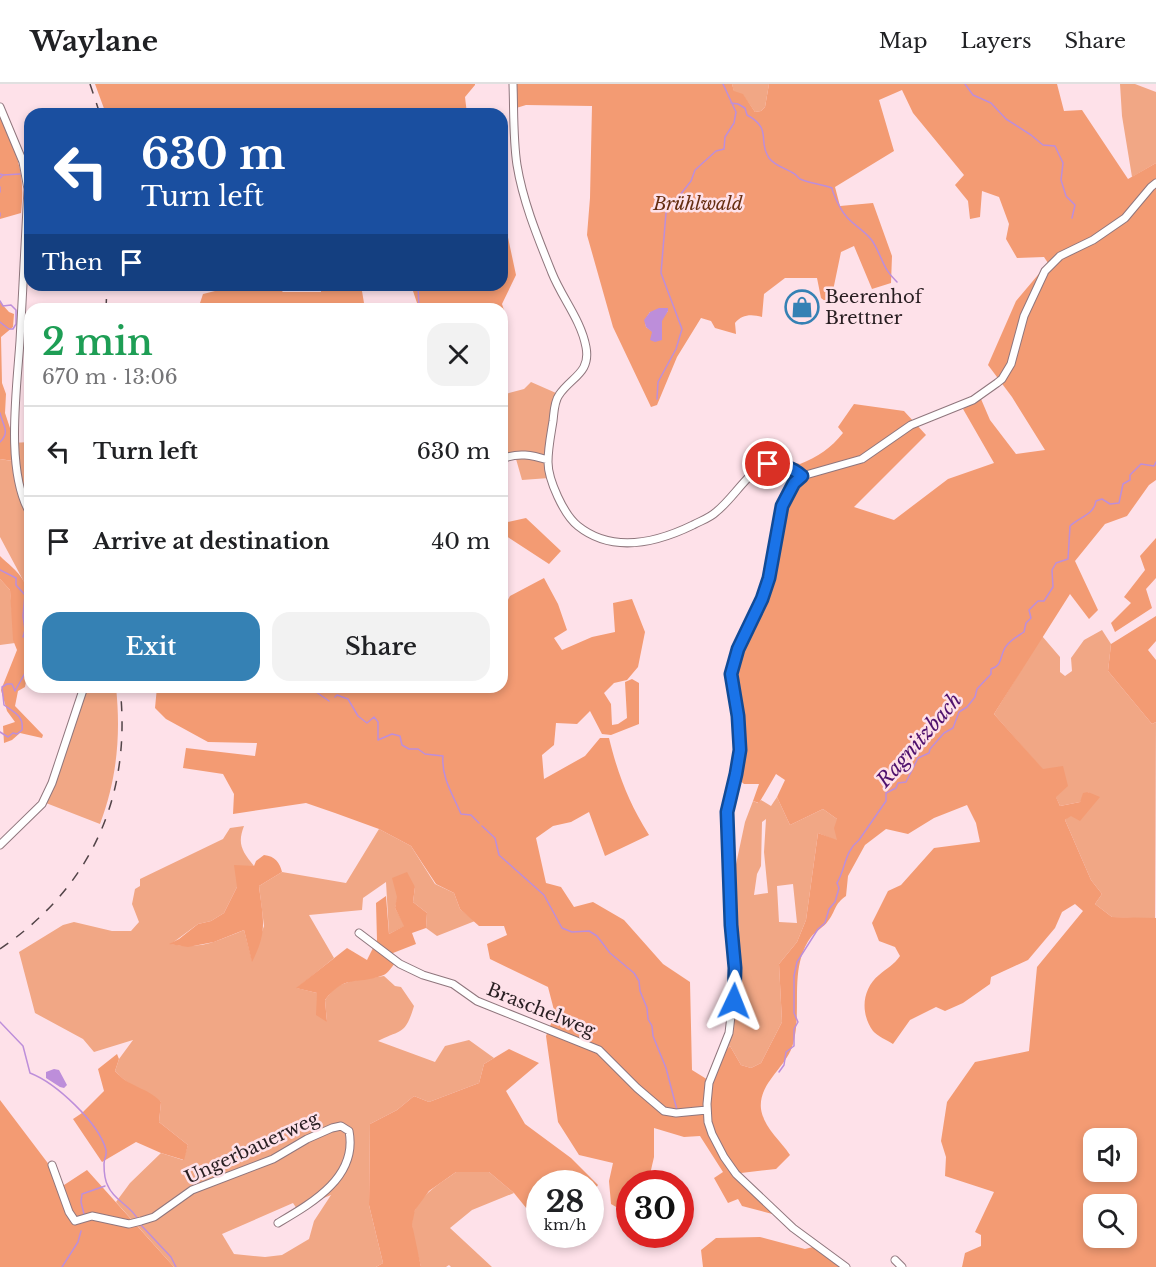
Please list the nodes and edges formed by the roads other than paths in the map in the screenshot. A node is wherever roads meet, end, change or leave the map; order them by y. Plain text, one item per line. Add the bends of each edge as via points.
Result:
1 (513, 84) edge
2 (0, 107) edge
3 (24, 171) edge
4 (1156, 183) edge
5 (24, 252) edge
6 (508, 456) edge
7 (548, 460) junction
8 (802, 476) junction
9 (24, 499) edge
10 (82, 693) edge
11 (0, 845) edge
12 (359, 933) dead end
13 (707, 1110) junction
14 (51, 1165) dead end
15 (278, 1223) dead end
16 (895, 1260) dead end
17 (846, 1267) edge
18 (902, 1267) edge

1 - 7 street via 517,166 526,203 558,288 586,345 584,369 558,396
2 - 3 street
4 - 8 street via 1125,218 1060,256 1045,271 1024,316 1011,364 997,384 973,400 911,425 862,459
5 - 9 street via 14,409 17,469
6 - 7 street via 529,455
7 - 8 street via 554,485 571,520 600,539 623,544 655,540 716,513 763,466 777,464
8 - 13 street via 782,506 769,578 731,674 740,750 727,812 735,990 726,1043 709,1083
10 - 11 street via 42,804
12 - 13 street, Braschelweg via 400,964 453,984 477,1001 599,1050 664,1111
13 - 17 street via 712,1134 736,1174 793,1228
14 - 15 street, Ungerbauerweg via 75,1221 92,1215 129,1224 154,1217 192,1190 273,1159 307,1139 341,1126 349,1131 351,1142 339,1177 324,1193
16 - 18 street

